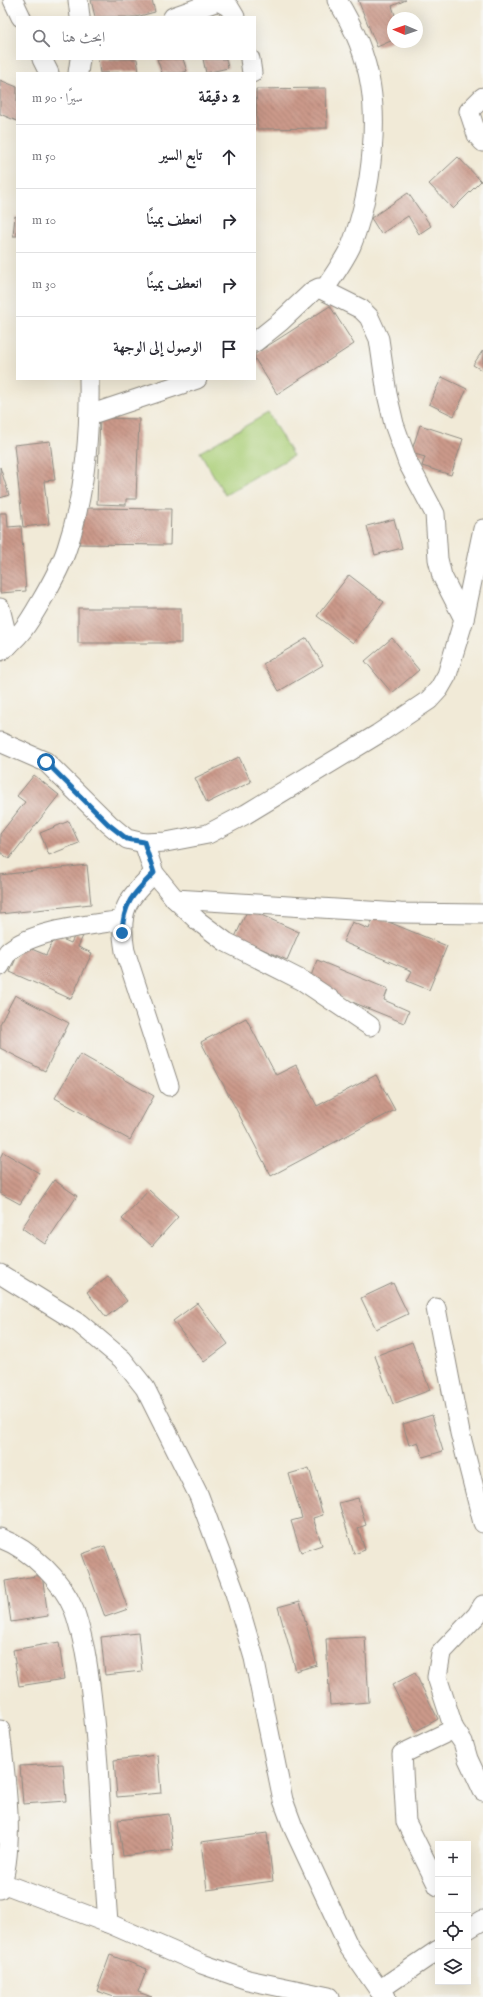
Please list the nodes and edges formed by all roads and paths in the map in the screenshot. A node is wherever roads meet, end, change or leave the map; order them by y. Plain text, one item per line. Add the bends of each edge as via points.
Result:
1 (12, 0) edge
2 (78, 0) edge
3 (337, 0) edge
4 (20, 16) edge
5 (80, 16) edge
6 (176, 16) edge
7 (234, 16) edge
8 (42, 60) edge
9 (80, 60) edge
10 (250, 60) edge
11 (48, 72) edge
12 (78, 72) edge
13 (252, 72) edge
14 (483, 96) edge
15 (483, 142) edge
16 (324, 290) junction
17 (256, 341) edge
18 (89, 380) edge
19 (193, 380) edge
20 (90, 415) junction
21 (483, 529) edge
22 (0, 608) edge
23 (464, 619) junction
24 (5, 648) edge
25 (0, 742) edge
26 (144, 842) junction
27 (154, 873) junction
28 (175, 899) junction
29 (483, 914) edge
30 (123, 920) junction
31 (0, 966) edge
32 (370, 1026) dead end
33 (169, 1086) dead end
34 (0, 1274) edge
35 (436, 1308) dead end
36 (483, 1523) edge
37 (0, 1538) edge
38 (483, 1605) edge
39 (454, 1729) junction
40 (0, 1730) edge
41 (483, 1791) edge
42 (435, 1880) edge
43 (1, 1886) edge
44 (483, 1920) edge
45 (108, 1923) junction
46 (471, 1927) edge
47 (435, 1952) edge
48 (383, 1994) edge
49 (329, 1997) edge

1 - 4 street
2 - 5 street
3 - 16 street via 352,24 366,60 375,116 374,140 359,223 350,246
6 - 7 street via 218,1 229,7
8 - 11 street
9 - 12 street
10 - 13 street
14 - 15 street via 469,111 477,135
16 - 17 street via 319,288 313,291
16 - 23 street via 361,309 369,317 379,339 394,424 408,463 435,514 438,560 442,576
18 - 20 street
19 - 20 street
20 - 24 street via 80,500 67,549 25,629
21 - 23 street
22 - 24 street
23 - 26 street via 446,675 439,689 429,700 378,734 246,814 208,834 166,842
25 - 26 street via 46,762 108,824 127,839
26 - 27 street
27 - 28 street
27 - 30 street via 132,895
28 - 29 street via 400,913
28 - 32 street via 226,942 303,981
30 - 31 street via 50,933 7,953
30 - 33 street via 125,951
34 - 48 street via 79,1323 122,1358 144,1388 199,1496 235,1593 254,1658 284,1800 293,1827 349,1947
35 - 36 street via 460,1433
37 - 45 street via 39,1560 74,1610 90,1678 96,1731
38 - 39 street via 477,1615 441,1653 437,1677
39 - 41 street via 463,1742
39 - 42 street via 402,1754 406,1822
40 - 43 street via 7,1797 7,1860
43 - 45 street
44 - 46 street
45 - 49 street via 202,1964 248,1980
47 - 48 street

